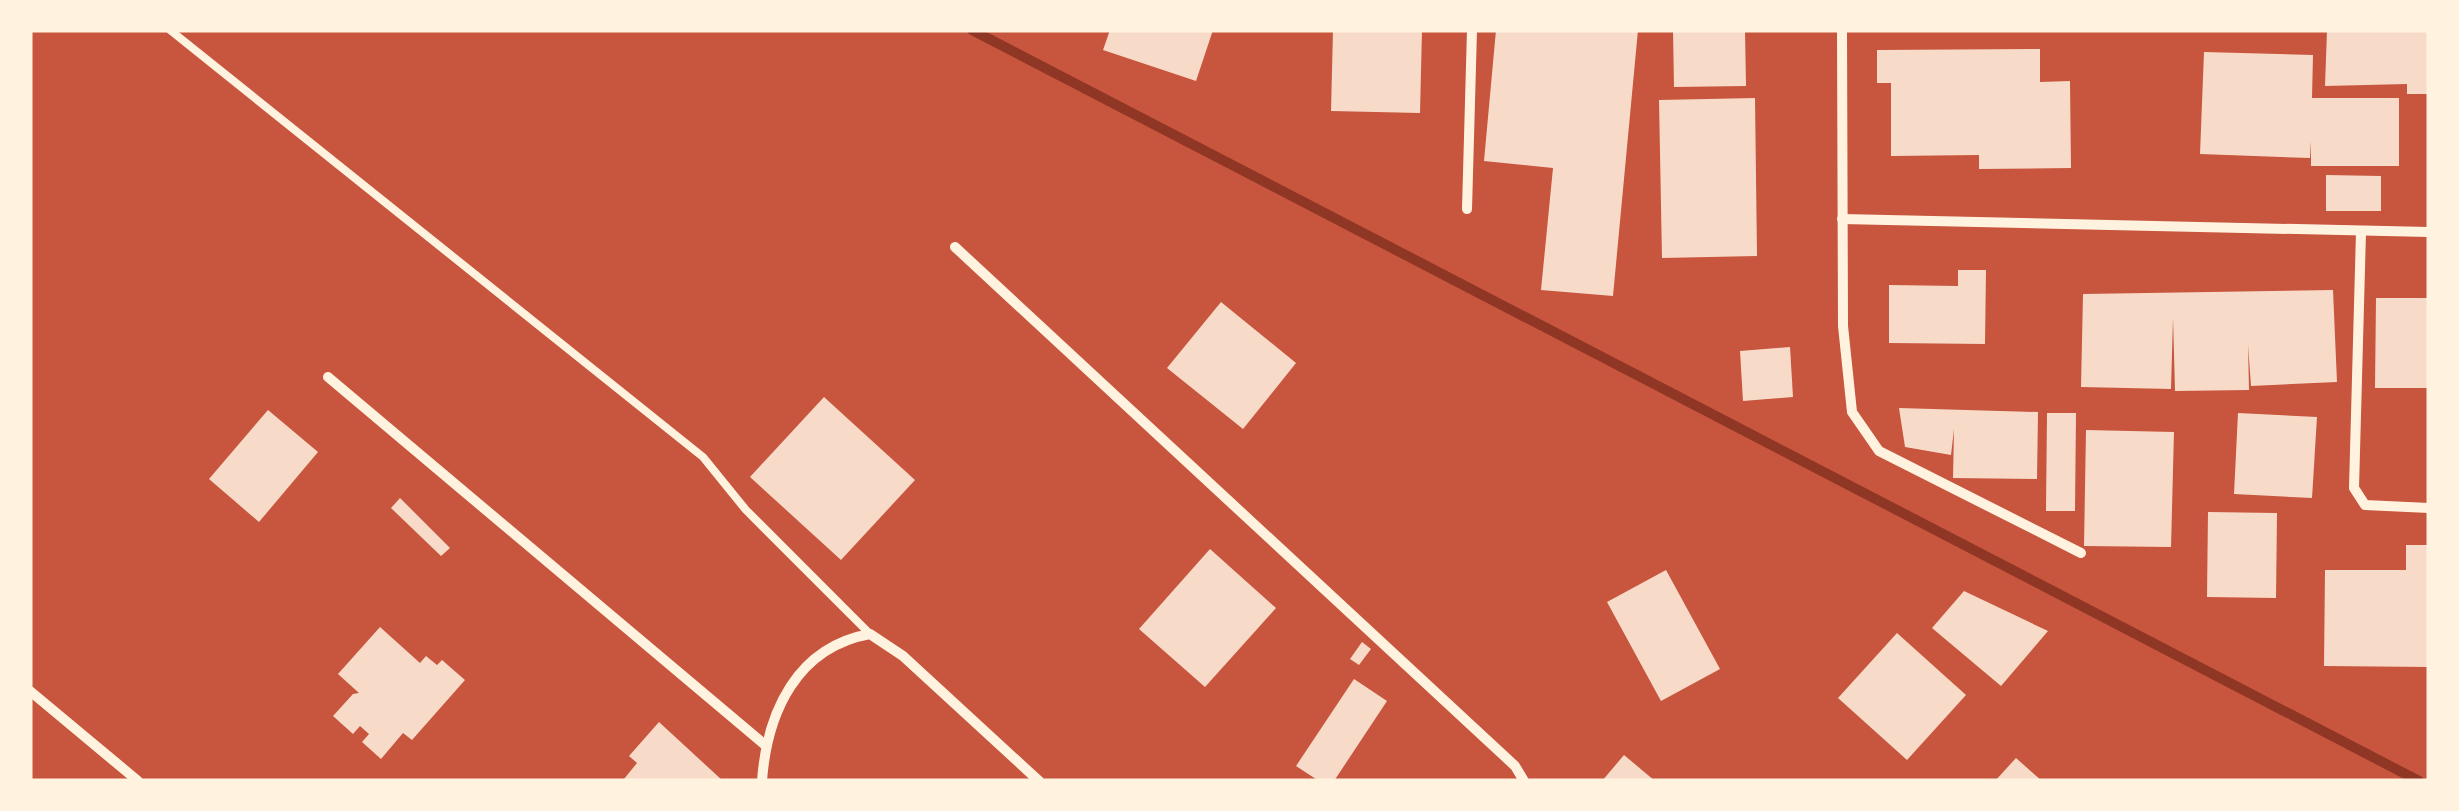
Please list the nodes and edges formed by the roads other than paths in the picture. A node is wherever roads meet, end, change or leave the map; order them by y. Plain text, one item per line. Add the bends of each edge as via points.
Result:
1 (170, 30) edge
2 (1472, 30) edge
3 (1842, 30) edge
4 (1467, 209) dead end
5 (1842, 219) junction
6 (2361, 232) junction
7 (2429, 232) edge
8 (955, 247) dead end
9 (328, 377) dead end
10 (2429, 508) edge
11 (2081, 553) dead end
12 (870, 634) junction
13 (30, 691) edge
14 (764, 744) junction
15 (138, 781) edge
16 (762, 781) edge
17 (1039, 781) edge
18 (1524, 781) edge

1 - 12 lane via 703,457 746,510
2 - 4 street
3 - 5 street
5 - 6 street
5 - 11 street via 1852,412 1879,450
6 - 7 street
6 - 10 street via 2354,488 2365,505
8 - 18 street
9 - 14 street
12 - 14 street via 821,650 801,669
12 - 17 street via 903,656
13 - 15 street
14 - 16 street

